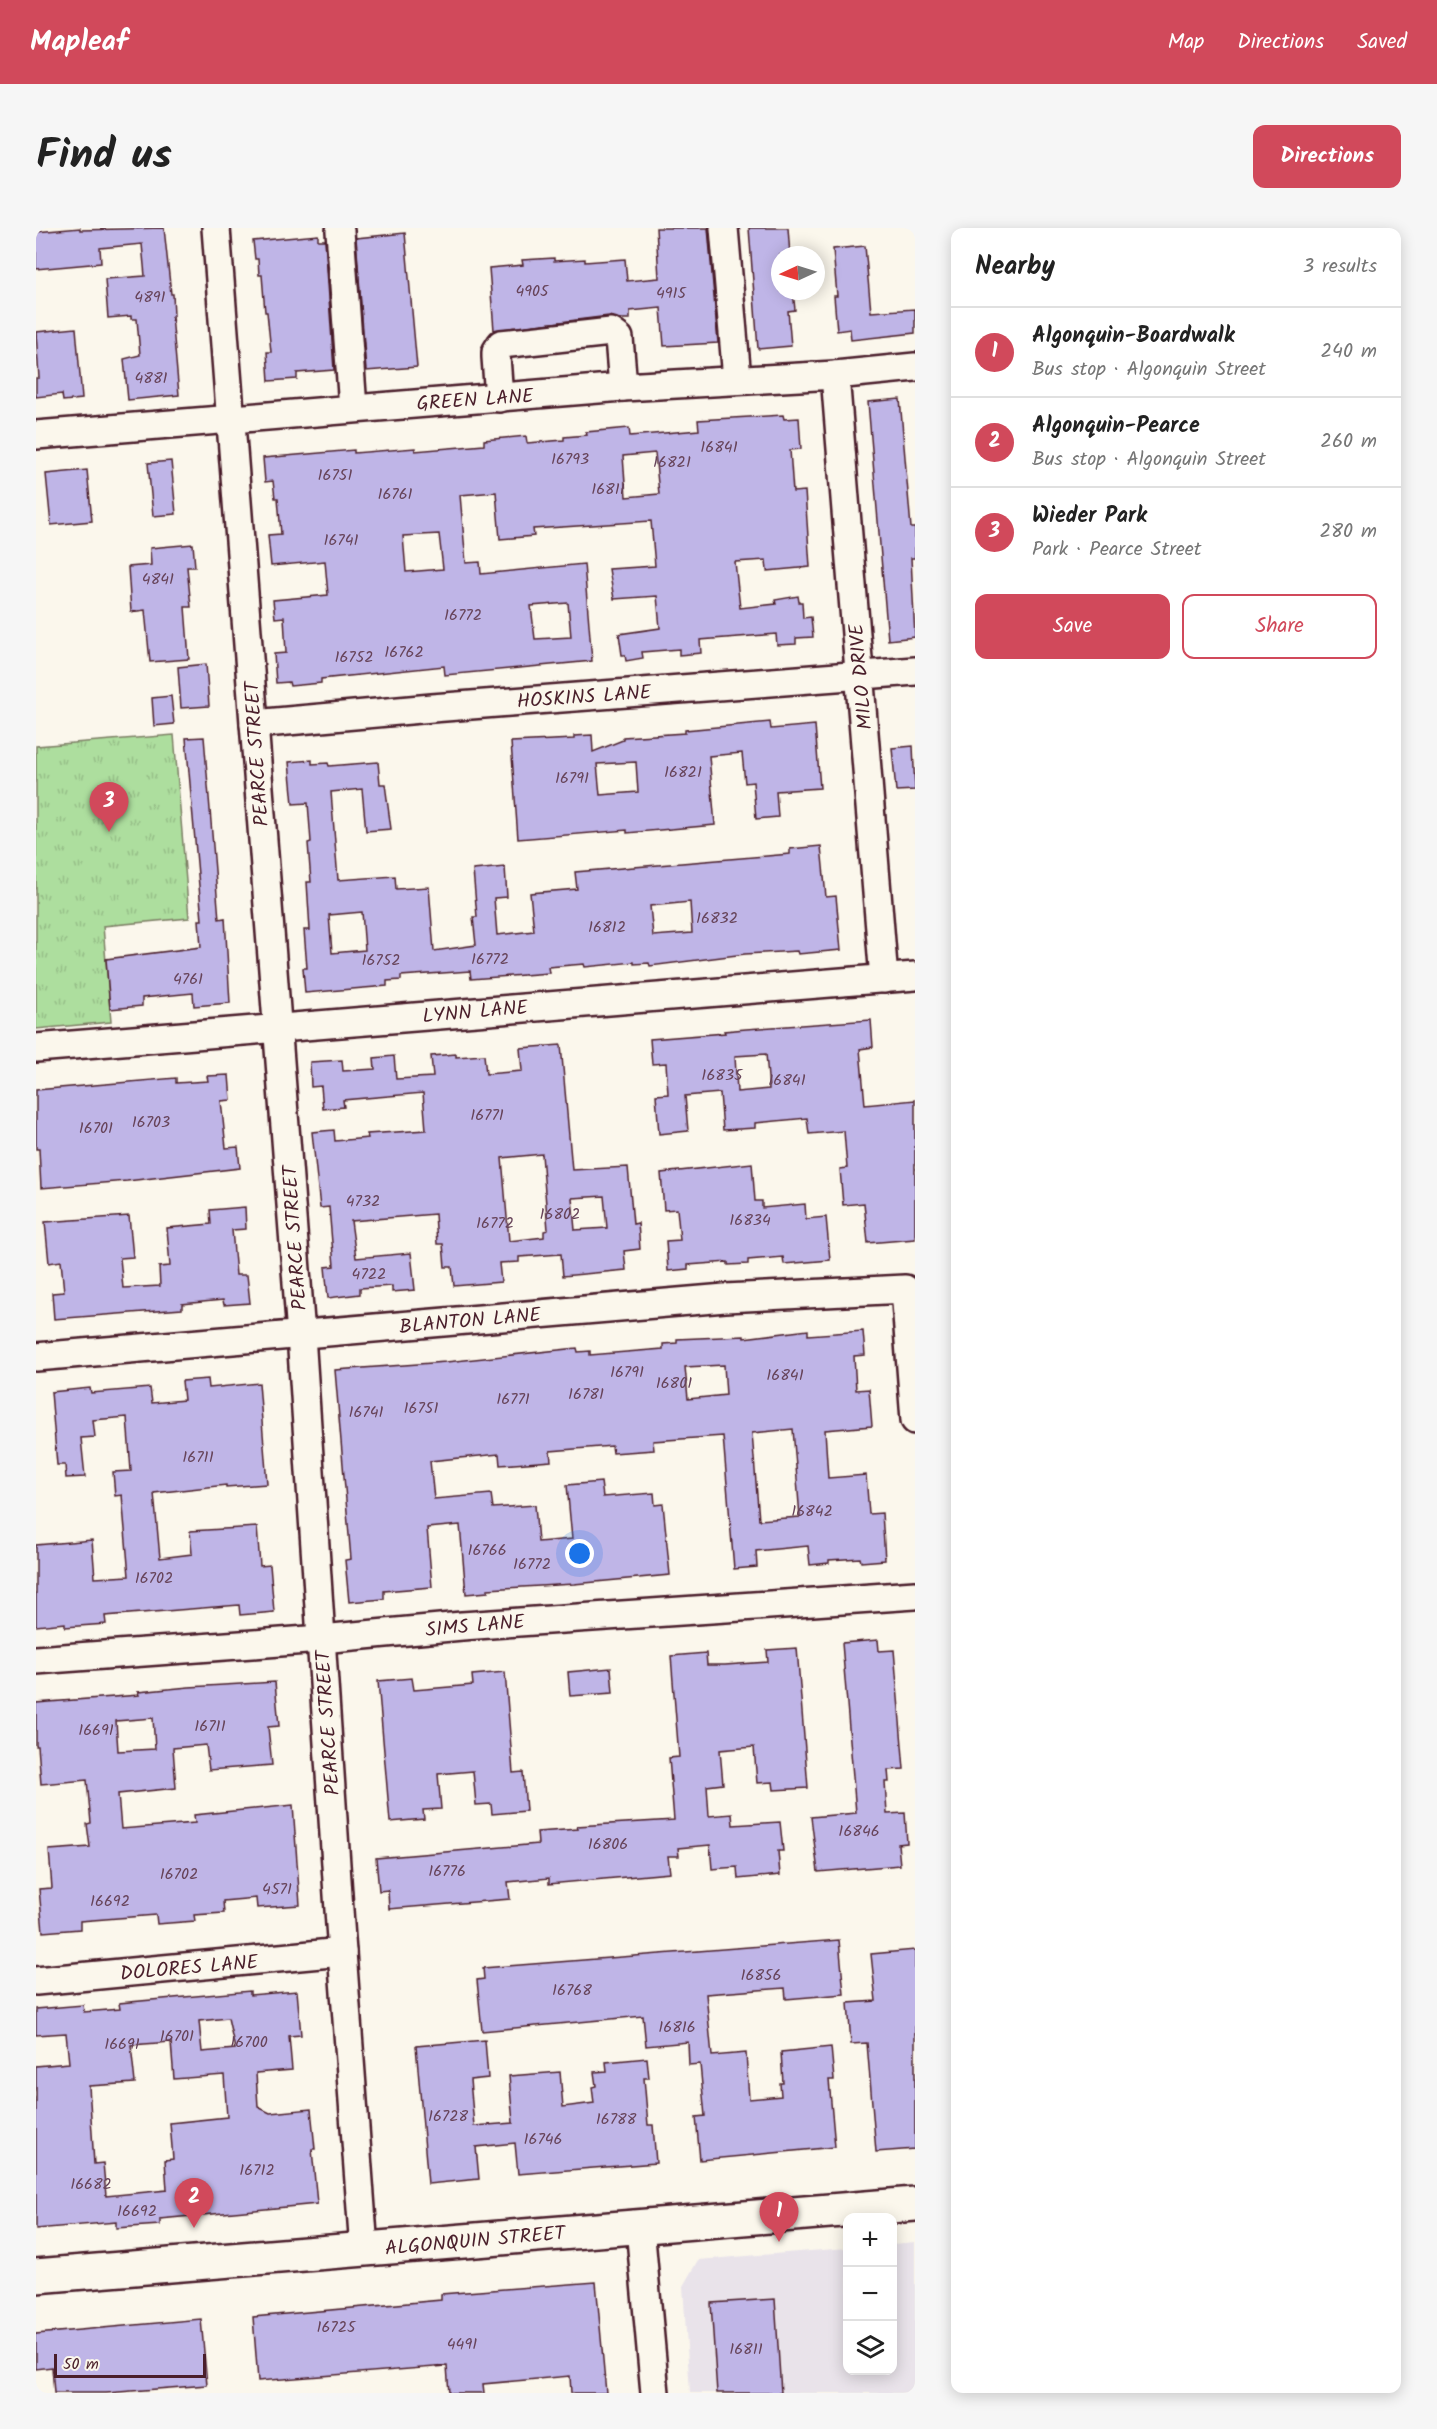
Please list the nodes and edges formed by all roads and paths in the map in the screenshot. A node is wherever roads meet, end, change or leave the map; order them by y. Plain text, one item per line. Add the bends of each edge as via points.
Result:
1 (216, 228) edge
2 (724, 228) edge
3 (340, 231) dead end
4 (915, 367) edge
5 (835, 375) junction
6 (738, 379) junction
7 (623, 387) junction
8 (500, 398) junction
9 (353, 408) junction
10 (231, 419) junction
11 (36, 435) edge
12 (915, 671) edge
13 (860, 675) junction
14 (254, 724) junction
15 (915, 976) edge
16 (884, 979) junction
17 (278, 1027) junction
18 (36, 1048) edge
19 (301, 1335) junction
20 (36, 1357) edge
21 (915, 1420) edge
22 (915, 1595) edge
23 (321, 1639) junction
24 (36, 1660) edge
25 (342, 1952) junction
26 (36, 1981) edge
27 (915, 2204) edge
28 (640, 2227) junction
29 (364, 2249) junction
30 (36, 2276) edge
31 (655, 2393) edge

1 - 10 street, PEARCE STREET
2 - 6 street
3 - 9 street
4 - 5 street, GREEN LANE
5 - 6 street, GREEN LANE
5 - 13 street, MILO DRIVE
6 - 7 street, GREEN LANE
7 - 8 street, GREEN LANE
7 - 8 street via 619,338 611,332 501,344 496,352
8 - 9 street, GREEN LANE
9 - 10 street, GREEN LANE
10 - 11 street, GREEN LANE
10 - 14 street, PEARCE STREET
12 - 13 street, HOSKINS LANE
13 - 14 street, HOSKINS LANE
13 - 16 street, MILO DRIVE
14 - 17 street, PEARCE STREET
15 - 16 street, LYNN LANE
16 - 17 street, LYNN LANE
17 - 18 street, LYNN LANE
17 - 19 street, PEARCE STREET
19 - 20 street, BLANTON LANE
19 - 21 street, BLANTON LANE via 725,1298 905,1289
19 - 23 street, PEARCE STREET
22 - 23 street, SIMS LANE
23 - 24 street, SIMS LANE
23 - 25 street, PEARCE STREET
25 - 26 street, DOLORES LANE
25 - 29 street, PEARCE STREET
27 - 28 main road, ALGONQUIN STREET
28 - 29 main road, ALGONQUIN STREET
28 - 31 street
29 - 30 main road, ALGONQUIN STREET

